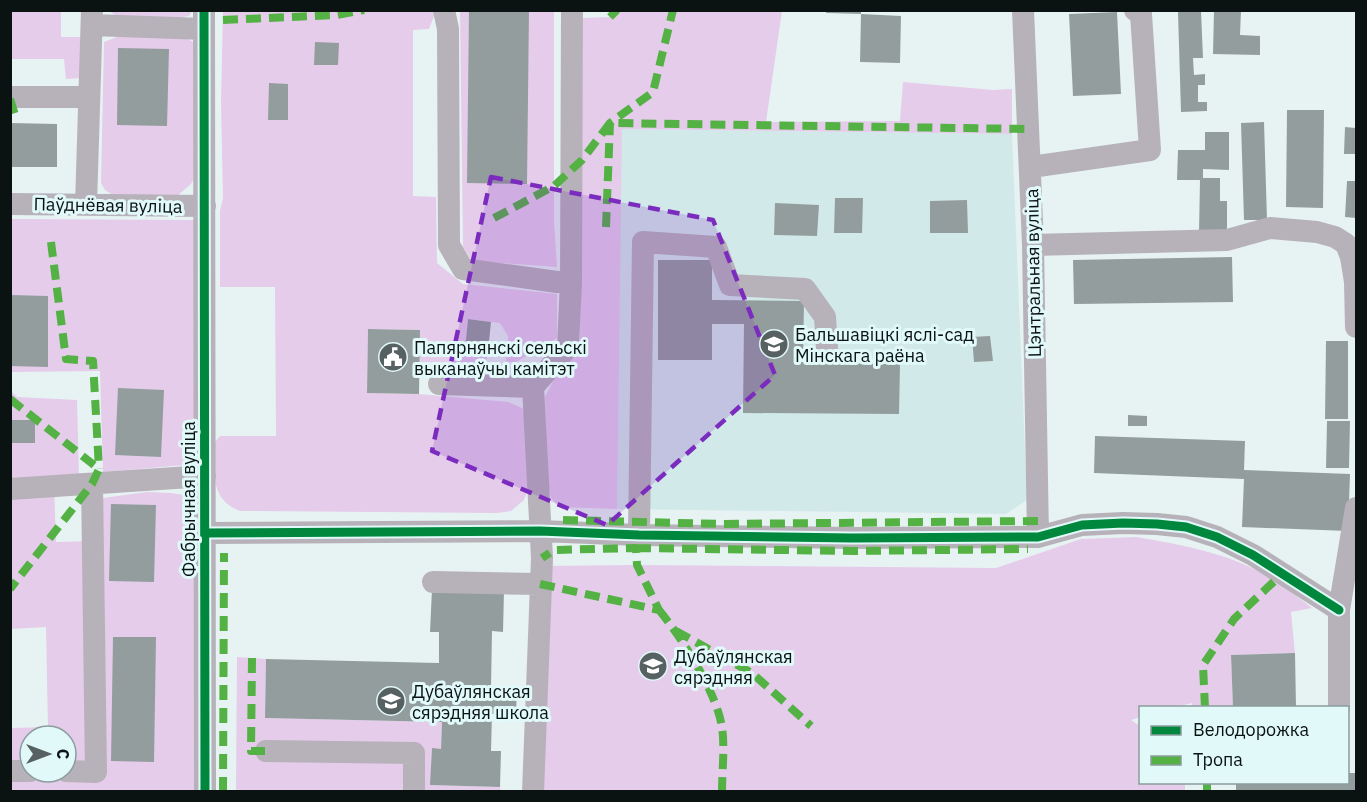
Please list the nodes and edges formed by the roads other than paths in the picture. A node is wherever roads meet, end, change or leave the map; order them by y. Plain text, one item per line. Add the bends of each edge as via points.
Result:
1 (444, 10) edge
2 (572, 10) edge
3 (1023, 10) edge
4 (1135, 10) edge
5 (92, 18) edge
6 (204, 20) edge
7 (10, 97) edge
8 (89, 97) junction
9 (1030, 167) junction
10 (10, 204) edge
11 (86, 205) junction
12 (205, 206) junction
13 (1033, 245) junction
14 (571, 282) junction
15 (1356, 327) edge
16 (826, 348) dead end
17 (439, 384) dead end
18 (532, 387) junction
19 (205, 476) junction
20 (92, 484) junction
21 (10, 489) edge
22 (1356, 508) edge
23 (540, 531) junction
24 (205, 533) junction
25 (639, 535) junction
26 (1038, 537) junction
27 (433, 582) dead end
28 (540, 584) junction
29 (1339, 610) junction
30 (1340, 706) edge
31 (266, 751) dead end
32 (78, 771) edge
33 (205, 792) edge
34 (414, 792) edge
35 (533, 792) edge

1 - 14 street via 448,29 449,245 463,269
2 - 14 street
3 - 9 street, Цэнтральная вуліца
4 - 9 street via 1141,14 1150,150
5 - 6 street
5 - 8 street
6 - 12 street, Фабрычная вуліца
7 - 8 street
8 - 11 street
9 - 13 street, Цэнтральная вуліца
10 - 11 street, Паўднёвая вуліца
11 - 12 street, Паўднёвая вуліца
12 - 19 street, Фабрычная вуліца
13 - 15 street via 1227,240 1270,228 1317,232 1346,244 1355,282
13 - 26 street, Цэнтральная вуліца
14 - 18 street via 568,347
16 - 25 street via 825,317 805,289 730,285 716,247 643,242
17 - 18 street
18 - 23 street
19 - 20 street
19 - 24 street, Фабрычная вуліца
20 - 21 street
20 - 32 street via 96,771
22 - 29 street
23 - 24 street
23 - 25 street
23 - 28 street
24 - 33 street, Фабрычная вуліца
25 - 26 street
26 - 29 street via 1082,525 1186,527 1253,555
27 - 28 street
28 - 35 street
29 - 30 street
31 - 34 street via 414,753

